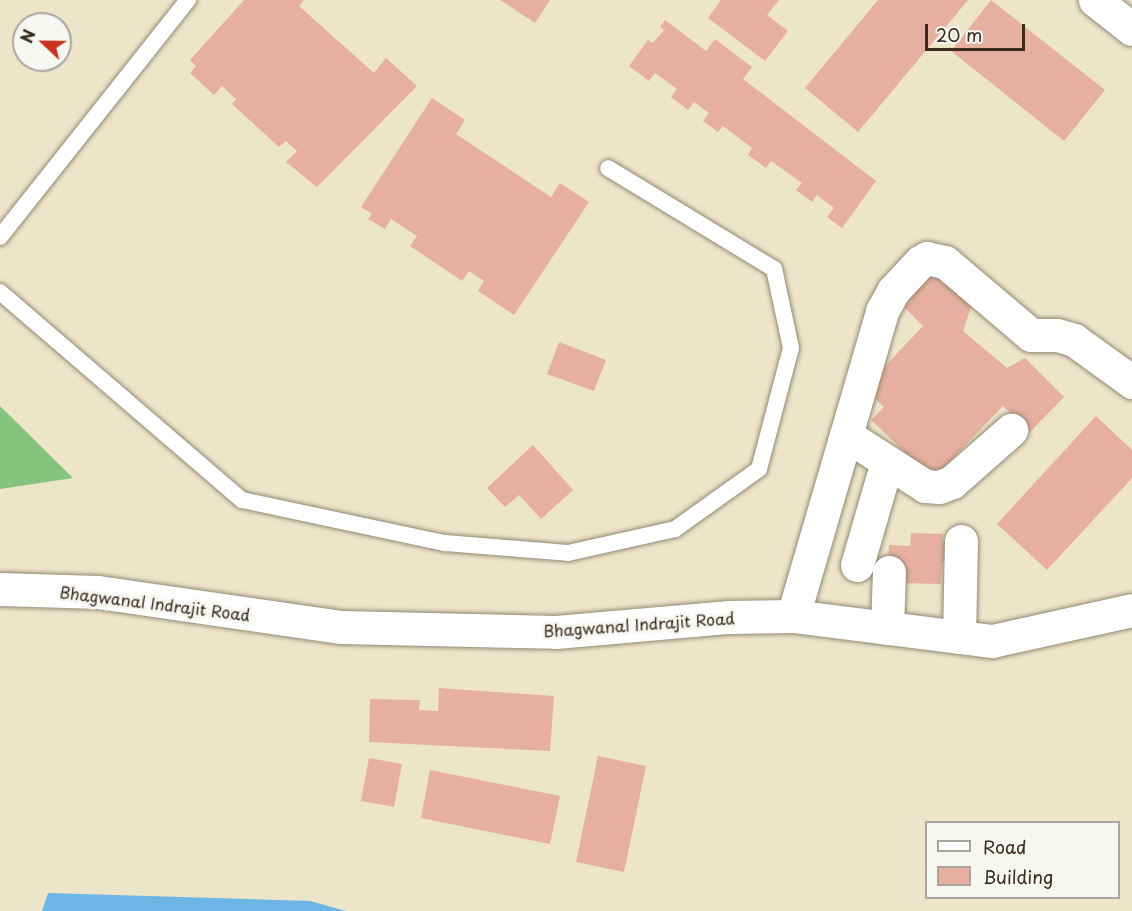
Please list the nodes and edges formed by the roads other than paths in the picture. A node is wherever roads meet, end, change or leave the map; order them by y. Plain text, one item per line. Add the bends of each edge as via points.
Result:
1 (188, 0) edge
2 (1095, 0) edge
3 (1132, 29) edge
4 (608, 168) dead end
5 (0, 237) edge
6 (0, 292) edge
7 (1132, 382) edge
8 (1011, 430) dead end
9 (846, 435) junction
10 (887, 462) junction
11 (961, 542) dead end
12 (856, 565) dead end
13 (889, 572) dead end
14 (0, 589) edge
15 (1132, 610) edge
16 (793, 616) junction
17 (887, 628) junction
18 (959, 637) junction

1 - 5 lane
2 - 3 street
4 - 6 lane via 774,269 791,348 759,468 675,529 568,553 445,543 242,500
7 - 9 street via 1074,340 1057,335 1031,335 945,262 927,258 887,301
8 - 10 street via 952,482 939,487 925,486
9 - 10 street
9 - 16 street
10 - 12 street
11 - 18 street
13 - 17 street
14 - 16 street, Bhagwanal Indrajit Road via 98,592 341,627 556,632 729,617
15 - 18 street, Bhagwanal Indrajit Road via 1013,638 992,641
16 - 17 street, Bhagwanal Indrajit Road
17 - 18 street, Bhagwanal Indrajit Road

